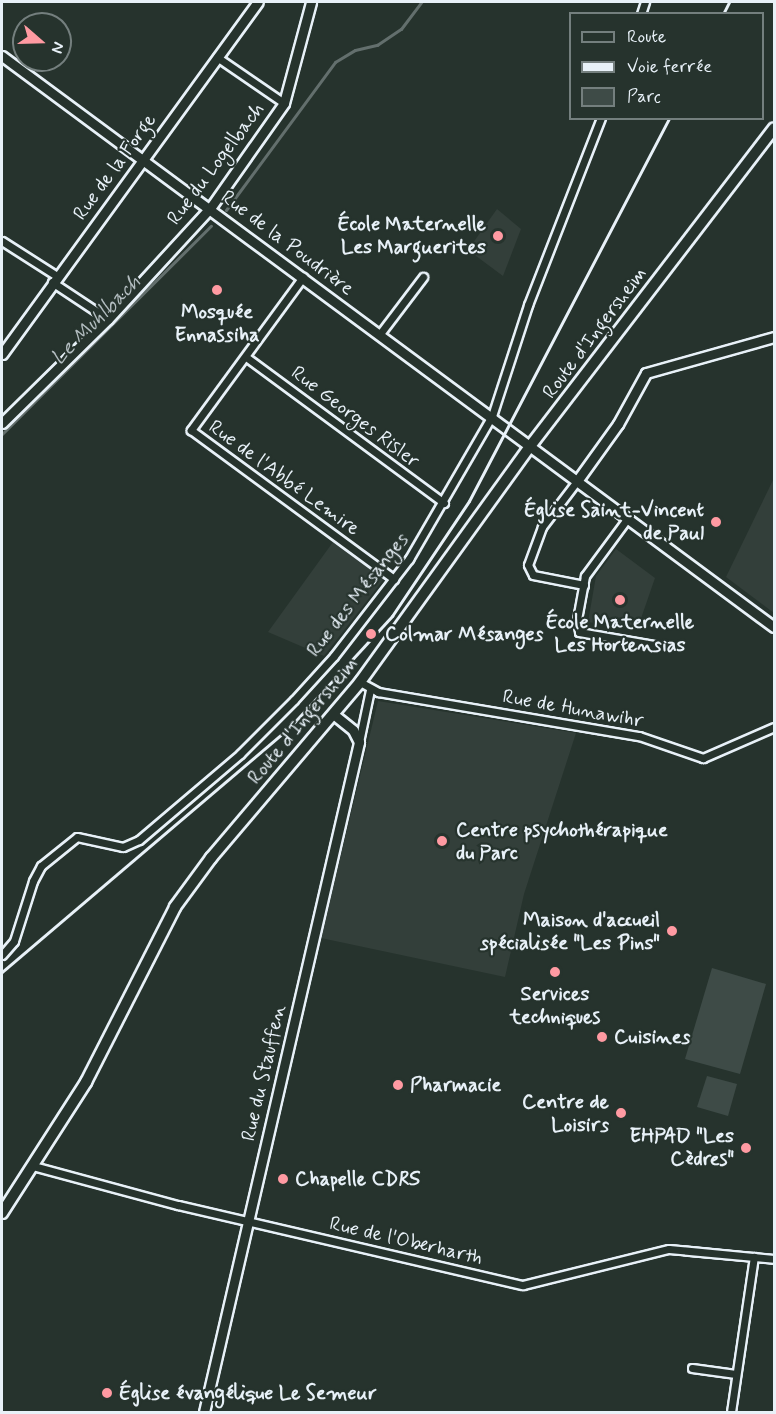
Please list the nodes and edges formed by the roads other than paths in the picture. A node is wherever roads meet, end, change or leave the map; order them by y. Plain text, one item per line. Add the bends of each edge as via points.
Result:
1 (258, 2) edge
2 (311, 2) edge
3 (2, 56) edge
4 (217, 57) junction
5 (284, 103) junction
6 (600, 120) edge
7 (774, 128) edge
8 (143, 159) junction
9 (210, 207) junction
10 (2, 241) edge
11 (303, 277) junction
12 (423, 277) dead end
13 (55, 279) junction
14 (108, 319) junction
15 (379, 335) junction
16 (774, 337) edge
17 (2, 354) edge
18 (246, 357) junction
19 (492, 416) junction
20 (2, 423) edge
21 (531, 445) junction
22 (577, 481) junction
23 (444, 503) junction
24 (627, 519) junction
25 (394, 579) junction
26 (584, 585) junction
27 (774, 627) edge
28 (654, 645) dead end
29 (360, 682) junction
30 (370, 690) junction
31 (333, 714) junction
32 (774, 727) edge
33 (359, 742) junction
34 (2, 955) edge
35 (33, 1166) junction
36 (2, 1213) edge
37 (249, 1221) junction
38 (754, 1257) junction
39 (774, 1259) edge
40 (692, 1368) dead end
41 (736, 1374) junction
42 (204, 1413) edge
43 (730, 1413) edge

1 - 4 street, Rue de la Forge
2 - 5 street, Rue du Logelbach
3 - 8 street, Rue de la Poudrière
4 - 5 street
4 - 8 street, Rue de la Forge
5 - 9 street, Rue du Logelbach
6 - 19 street, Rue des Mésanges via 528,305
7 - 21 main road, Route d'Ingersheim
8 - 9 street, Rue de la Poudrière
8 - 13 street, Rue de la Forge
9 - 11 street, Rue de la Poudrière
9 - 14 street, Rue du Logelbach
10 - 13 street
11 - 15 street, Rue de la Poudrière
11 - 18 street, Rue de l'Abbé Lemire
12 - 15 street
13 - 14 street
13 - 17 street, Rue de la Forge
14 - 20 street, Rue du Logelbach
15 - 19 street, Rue de la Poudrière
16 - 22 street via 646,373 618,424
18 - 23 street, Rue Georges Risler
18 - 25 street, Rue de l'Abbé Lemire via 191,430
19 - 21 street, Rue de la Poudrière
19 - 23 street, Rue des Mésanges
21 - 22 street, Rue de la Poudrière
21 - 29 main road, Route d'Ingersheim
22 - 24 street, Rue de la Poudrière
22 - 26 street via 542,527 531,548 528,565 533,575
23 - 25 street, Rue des Mésanges
24 - 26 street via 585,576
24 - 27 street, Rue de la Poudrière
25 - 34 street, Rue des Mésanges via 294,700 240,754 139,840 123,847 76,837 41,866 35,873 14,941
26 - 28 street via 576,619 579,632
29 - 30 street, Rue de Hunawihr
29 - 31 main road, Route d'Ingersheim
30 - 32 street, Rue de Hunawihr via 639,736 702,758
30 - 33 street, Rue du Stauffen
31 - 33 street via 353,730
31 - 35 main road, Route d'Ingersheim via 211,858 175,907 86,1082
33 - 37 street, Rue du Stauffen
35 - 36 main road, Route d'Ingersheim
35 - 37 street, Rue de l'Oberharth
37 - 38 street, Rue de l'Oberharth via 523,1285 669,1249
37 - 42 street, Rue du Stauffen
38 - 39 street, Rue de l'Oberharth
38 - 41 street
40 - 41 street
41 - 43 street

